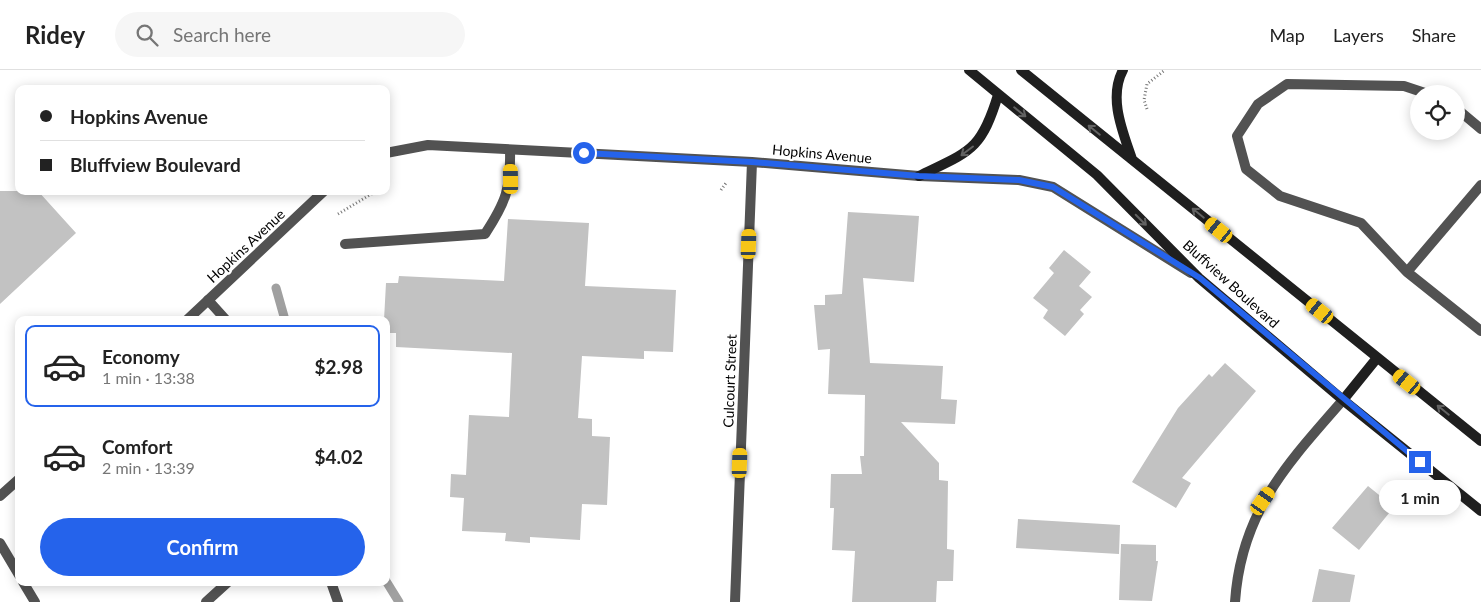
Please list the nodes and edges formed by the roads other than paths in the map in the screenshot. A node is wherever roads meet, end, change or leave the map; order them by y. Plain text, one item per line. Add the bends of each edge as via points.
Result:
1 (969, 70) edge
2 (1021, 70) edge
3 (1123, 70) edge
4 (1410, 88) edge
5 (998, 94) junction
6 (1465, 116) edge
7 (1481, 129) edge
8 (510, 150) junction
9 (390, 152) edge
10 (1132, 160) junction
11 (752, 162) junction
12 (919, 176) junction
13 (1481, 185) edge
14 (320, 195) edge
15 (1467, 201) junction
16 (1481, 202) edge
17 (345, 244) dead end
18 (1407, 272) junction
19 (1200, 278) junction
20 (208, 300) junction
21 (191, 316) edge
22 (222, 316) edge
23 (1479, 326) edge
24 (1377, 358) junction
25 (1343, 400) junction
26 (1481, 441) edge
27 (15, 483) edge
28 (0, 496) edge
29 (1481, 511) edge
30 (0, 543) edge
31 (15, 568) edge
32 (25, 586) edge
33 (224, 586) edge
34 (332, 586) edge
35 (35, 602) edge
36 (206, 602) edge
37 (338, 602) edge
38 (735, 602) edge
39 (1235, 602) edge

1 - 5 main road, Bluffview Boulevard
10 -> 2 main road
3 - 10 main road via 1116,101
4 - 18 street via 1287,84 1258,104 1237,136 1246,169 1280,196 1361,223
5 -> 12 main road via 980,141 964,154
5 -> 19 main road, Bluffview Boulevard via 1097,175
6 - 7 street
8 - 9 street, Hopkins Avenue via 428,146
8 - 11 street, Hopkins Avenue
8 - 17 street via 511,179 499,211 485,234
24 -> 10 main road
11 - 12 street, Hopkins Avenue
11 - 38 street, Culcourt Street
12 - 19 street, Hopkins Avenue via 1019,180 1053,187
13 - 15 street
14 - 20 street, Hopkins Avenue
15 - 16 street
15 - 18 street
18 - 23 street
19 - 25 main road, Bluffview Boulevard
20 - 21 street, Hopkins Avenue
20 - 22 street
24 - 25 main road
26 -> 24 main road
25 - 29 main road, Bluffview Boulevard
25 - 39 street via 1296,454 1263,501 1245,544
27 - 28 street
30 - 31 street
32 - 35 street
33 - 36 street
34 - 37 street

